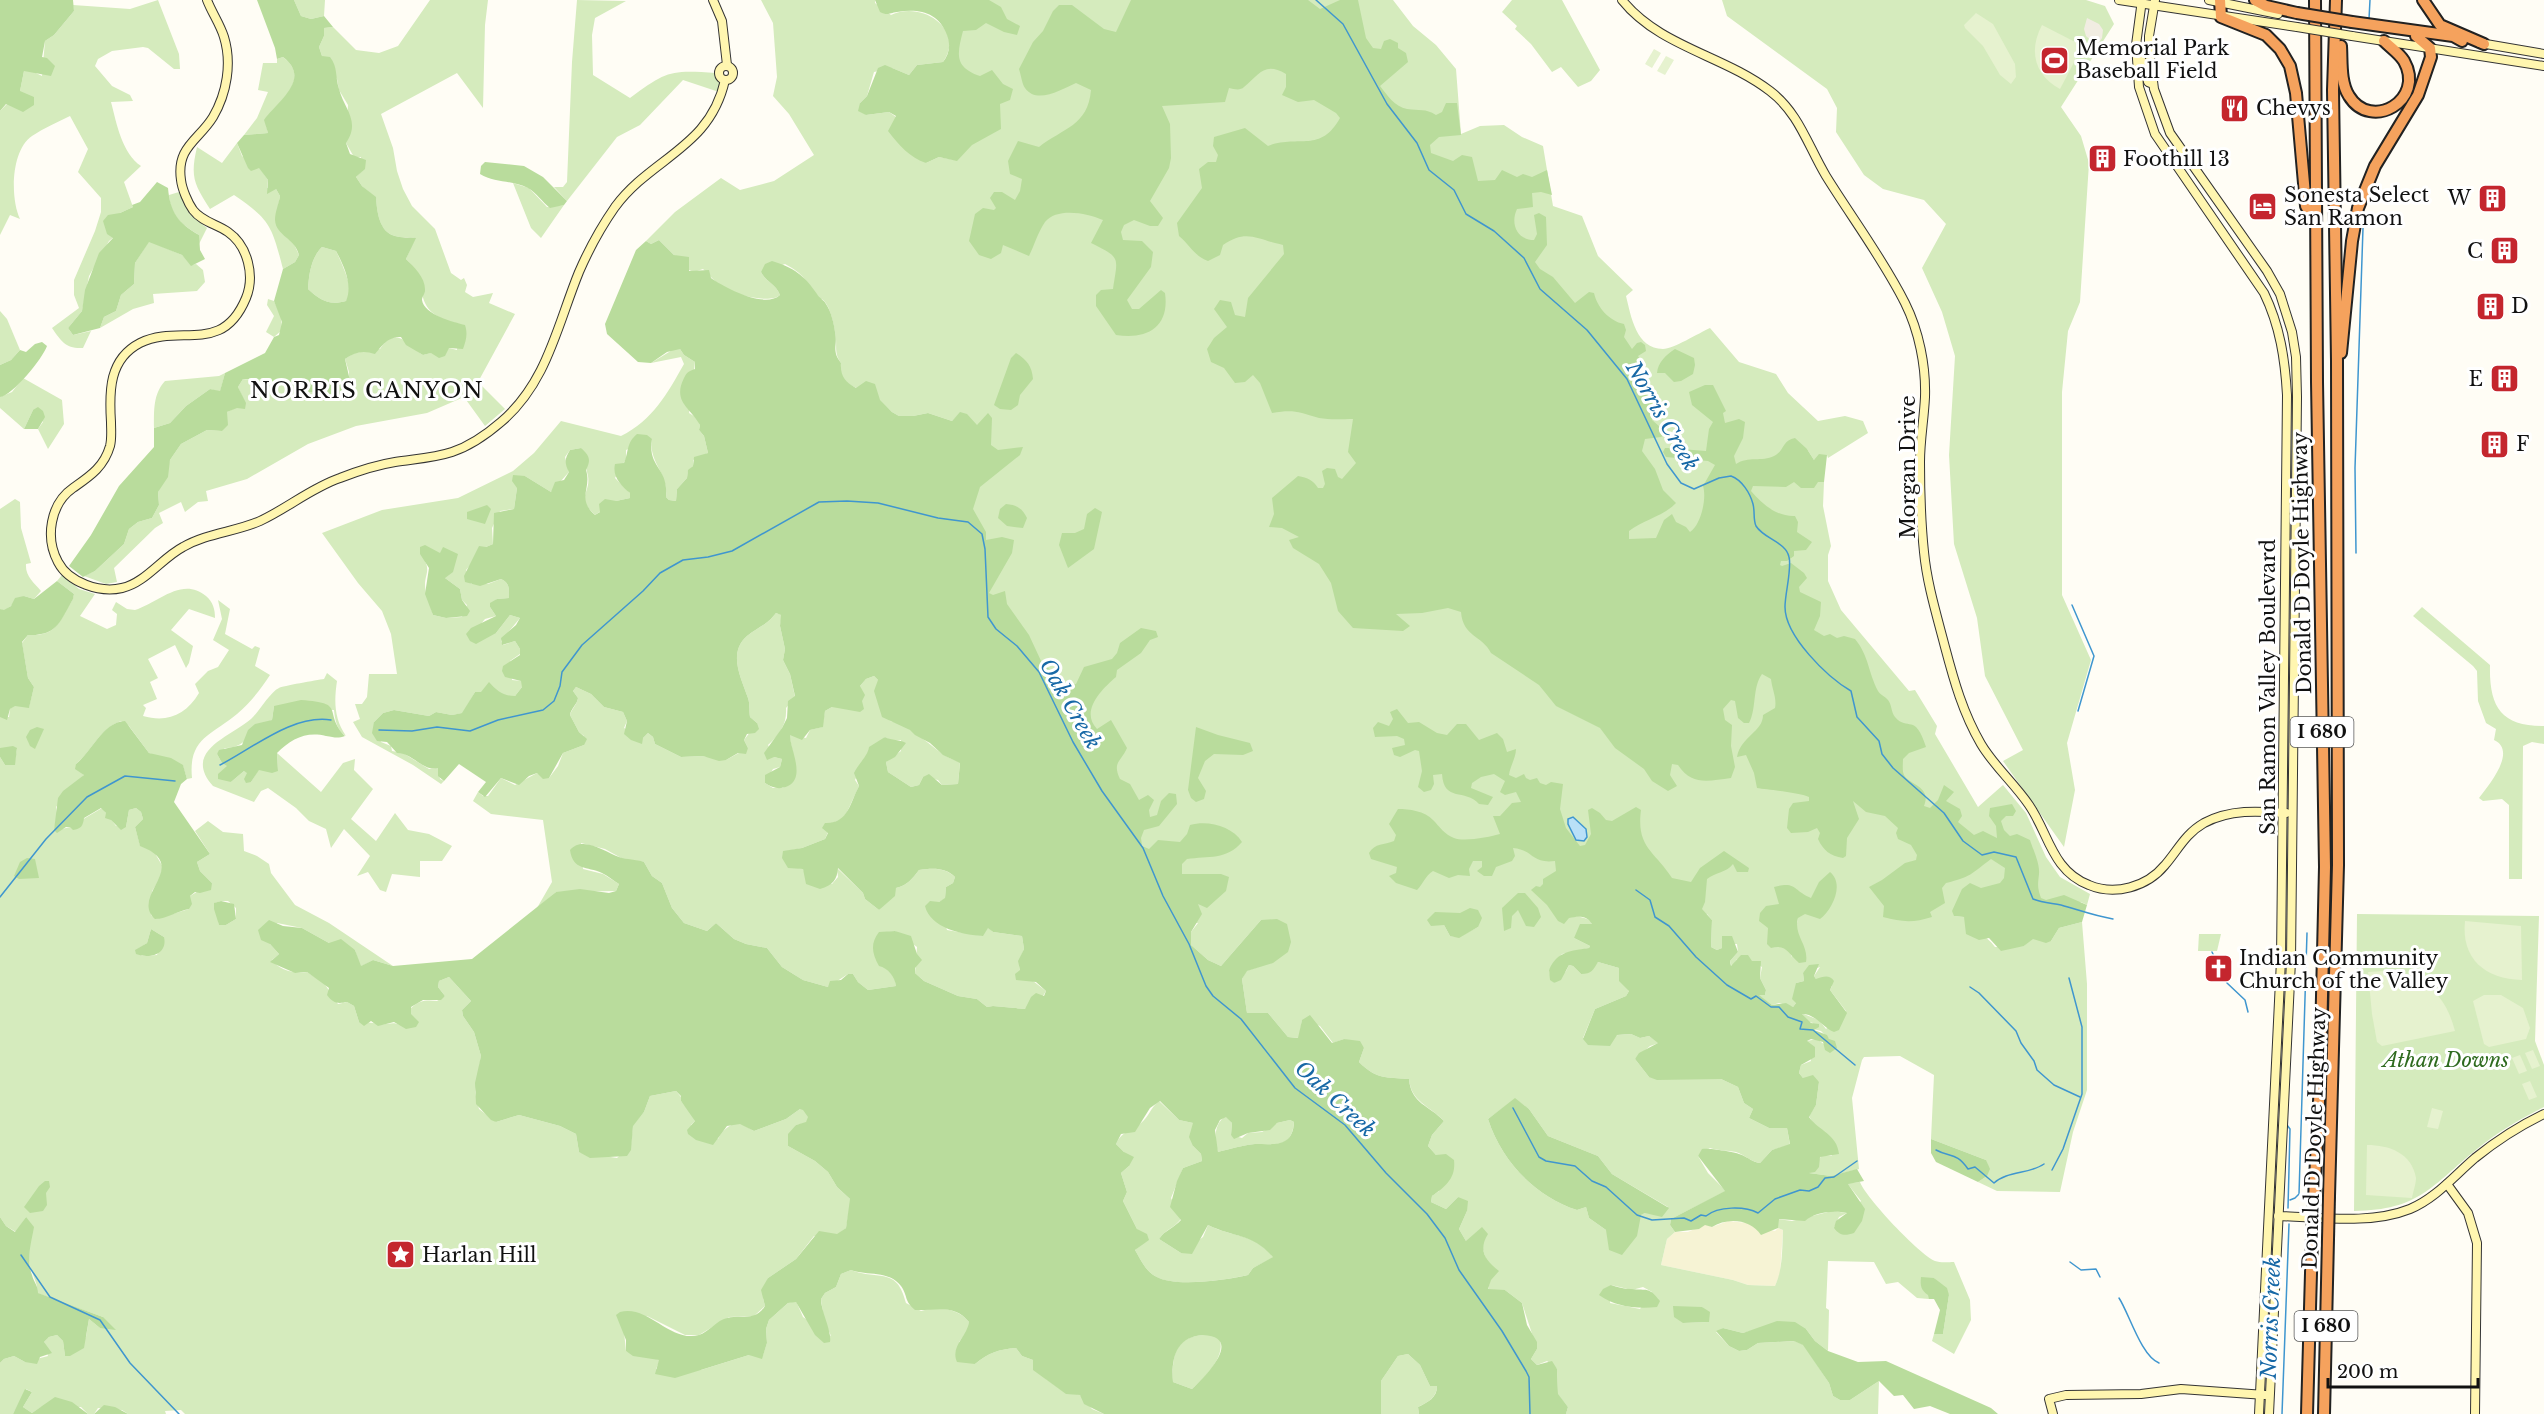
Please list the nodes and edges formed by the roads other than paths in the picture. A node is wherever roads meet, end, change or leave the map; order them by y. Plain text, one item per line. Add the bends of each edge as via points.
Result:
1 (207, 0) edge
2 (713, 0) edge
3 (1622, 0) edge
4 (2119, 0) edge
5 (2255, 0) edge
6 (2308, 0) edge
7 (2315, 0) edge
8 (2336, 0) edge
9 (2423, 0) edge
10 (2217, 1) edge
11 (2142, 2) edge
12 (2155, 3) edge
13 (2297, 15) junction
14 (2336, 15) junction
15 (2221, 17) junction
16 (2352, 24) junction
17 (2416, 36) junction
18 (2462, 40) junction
19 (2384, 41) junction
20 (2484, 44) junction
21 (2314, 46) junction
22 (2430, 48) junction
23 (2544, 54) edge
24 (2137, 56) junction
25 (2544, 66) edge
26 (2153, 84) junction
27 (2316, 223) junction
28 (2337, 361) junction
29 (2283, 813) junction
30 (2294, 813) junction
31 (2544, 1114) edge
32 (2447, 1184) junction
33 (2277, 1216) junction
34 (2260, 1395) junction
35 (2270, 1395) junction
36 (2053, 1414) edge
37 (2259, 1414) edge
38 (2269, 1414) edge
39 (2307, 1414) edge
40 (2324, 1414) edge
41 (2475, 1414) edge

1 - 2 street via 224,38 227,81 213,117 185,153 181,180 193,210 231,234 242,248 250,285 240,311 228,325 204,335 147,340 124,356 113,373 110,449 97,470 65,496 52,521 51,541 57,561 69,574 92,587 125,588 185,545 262,520 337,478 392,462 450,453 483,436 523,401 540,375 595,237 617,204 699,133 714,113 725,80 719,71 727,65 724,29
3 - 29 street, Morgan Drive via 1648,26 1754,82 1785,106 1905,303 1916,332 1924,373 1920,460 1924,554 1956,687 1983,748 2029,805 2060,864 2089,885 2120,890 2153,876 2184,838 2207,821 2235,812
4 - 11 street
5 - 13 highway
6 - 21 highway via 2309,40
7 - 21 highway, Donald D Doyle Highway / I 680
8 - 14 highway, Donald D Doyle Highway / I 680
9 - 20 highway via 2440,26
10 - 13 street
10 - 15 highway
11 - 12 street
11 - 24 street, San Ramon Valley Boulevard
12 - 15 street
12 - 26 street, San Ramon Valley Boulevard via 2149,36
13 - 16 highway, bridge
14 - 19 highway via 2340,22 2345,88 2354,102 2369,111 2395,106 2408,88 2405,64
14 - 28 highway, Donald D Doyle Highway / I 680 via 2333,90
15 - 19 street, bridge
15 - 27 highway via 2266,35 2290,66 2306,206
16 - 17 street
16 - 18 highway
17 - 18 street
17 - 22 highway
18 - 20 street
19 - 22 street
20 - 23 street
21 - 27 highway, Donald D Doyle Highway / I 680
22 - 25 street
22 - 28 highway via 2431,57 2418,95 2375,166 2358,208 2343,348
24 - 26 street via 2144,63 2148,82
24 - 29 street, San Ramon Valley Boulevard via 2139,87 2155,134 2264,293 2285,357
26 - 30 street, San Ramon Valley Boulevard via 2170,133 2267,272 2280,294 2292,332 2298,397
27 - 39 highway, Donald D Doyle Highway / I 680, bridge via 2325,867
28 - 40 highway, Donald D Doyle Highway / I 680, bridge via 2338,913
29 - 30 street, Morgan Drive
29 - 34 street, San Ramon Valley Boulevard via 2281,960
30 - 33 street, San Ramon Valley Boulevard via 2291,961
31 - 32 street via 2494,1143
32 - 33 street via 2417,1205 2388,1215
32 - 41 street via 2468,1214 2476,1242
33 - 35 street, San Ramon Valley Boulevard
34 - 35 street
34 - 36 street via 2181,1389 2066,1395 2049,1399
34 - 37 street, San Ramon Valley Boulevard
35 - 38 street, San Ramon Valley Boulevard

